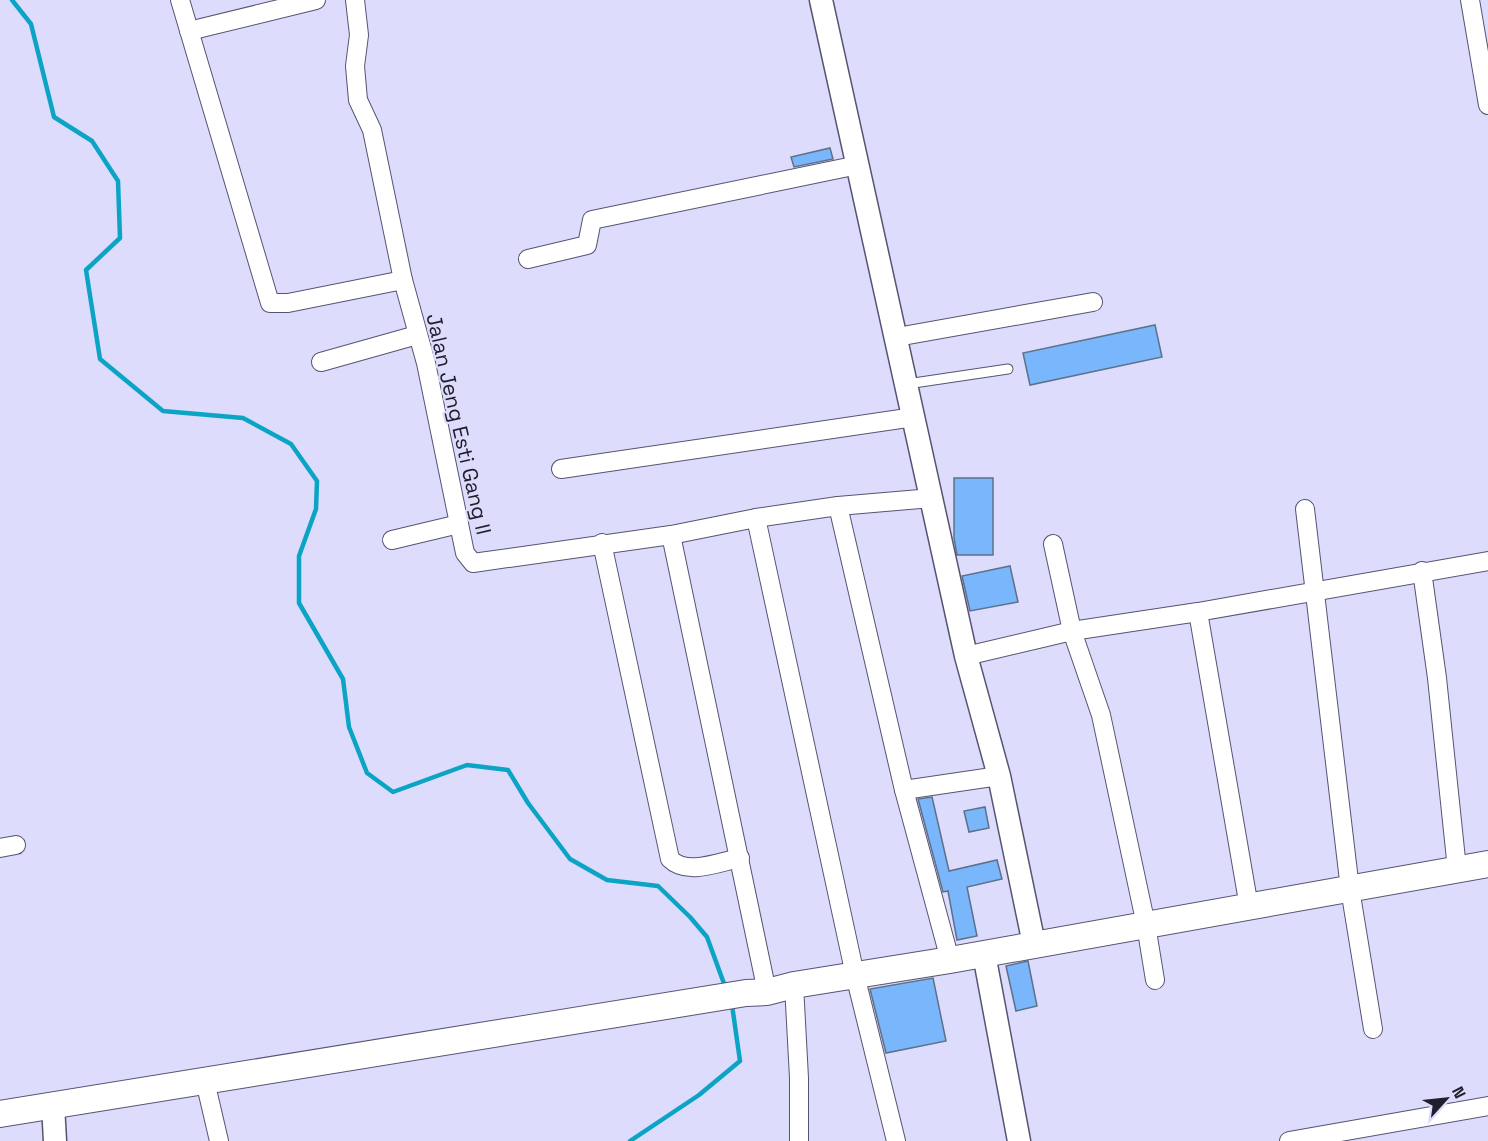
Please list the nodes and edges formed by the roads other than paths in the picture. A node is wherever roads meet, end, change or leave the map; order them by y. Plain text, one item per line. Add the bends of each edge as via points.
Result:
1 (180, 0) edge
2 (316, 0) edge
3 (355, 0) edge
4 (821, 0) edge
5 (1470, 0) edge
6 (189, 31) junction
7 (1488, 105) edge
8 (858, 165) junction
9 (528, 259) dead end
10 (403, 280) junction
11 (1093, 302) dead end
12 (417, 335) junction
13 (897, 337) junction
14 (321, 362) dead end
15 (1008, 369) dead end
16 (907, 384) junction
17 (914, 417) junction
18 (561, 469) dead end
19 (932, 498) junction
20 (838, 506) junction
21 (1305, 509) dead end
22 (756, 518) junction
23 (459, 524) junction
24 (671, 535) junction
25 (392, 540) dead end
26 (602, 543) junction
27 (1053, 544) dead end
28 (1488, 561) edge
29 (1422, 571) junction
30 (1315, 591) junction
31 (1198, 612) junction
32 (1072, 631) junction
33 (966, 656) junction
34 (999, 776) junction
35 (904, 790) junction
36 (740, 858) junction
37 (1488, 864) edge
38 (1457, 869) junction
39 (1350, 889) junction
40 (1250, 907) junction
41 (1146, 925) junction
42 (1034, 944) junction
43 (984, 954) junction
44 (950, 960) junction
45 (855, 975) junction
46 (1155, 980) dead end
47 (794, 985) junction
48 (757, 992) junction
49 (1373, 1029) dead end
50 (205, 1081) junction
51 (53, 1105) junction
52 (1488, 1106) edge
53 (0, 1114) edge
54 (55, 1141) edge
55 (219, 1141) edge
56 (799, 1141) edge
57 (896, 1141) edge
58 (1019, 1141) edge
59 (1289, 1141) edge

1 - 6 street
2 - 6 street
3 - 10 street, Jalan Jeng Esti Gang II via 358,100 372,130
4 - 8 street
5 - 7 street
6 - 10 street via 270,303 288,303
8 - 9 street via 592,220 588,245
8 - 13 street
10 - 12 street, Jalan Jeng Esti Gang II
11 - 13 street
12 - 14 street
12 - 23 street, Jalan Jeng Esti Gang II
13 - 16 street
15 - 16 lane
16 - 17 street
17 - 18 street
17 - 19 street
19 - 20 street, Jalan Jeng Esti Gang II
19 - 33 street
20 - 22 street, Jalan Jeng Esti Gang II
20 - 35 street
21 - 30 street
22 - 24 street, Jalan Jeng Esti Gang II
22 - 45 street
23 - 25 street
23 - 26 street, Jalan Jeng Esti Gang II via 465,554 473,563
24 - 26 street, Jalan Jeng Esti Gang II
24 - 36 street
26 - 36 street via 670,859 675,864 695,868
27 - 32 street
28 - 29 street
29 - 30 street
29 - 38 street
30 - 31 street
30 - 39 street
31 - 32 street
31 - 40 street
32 - 33 street
32 - 41 street via 1101,715
33 - 34 street
34 - 35 street
34 - 42 street
35 - 44 street
36 - 48 street
37 - 38 main road
38 - 39 main road
39 - 40 main road
39 - 49 street
40 - 41 main road
41 - 42 main road
41 - 46 street
42 - 43 main road
43 - 44 main road
43 - 58 street
44 - 45 main road
45 - 47 main road
45 - 57 street
47 - 48 main road
47 - 56 street
48 - 50 main road
50 - 51 main road
50 - 55 street
51 - 53 main road
51 - 54 street
52 - 59 street

